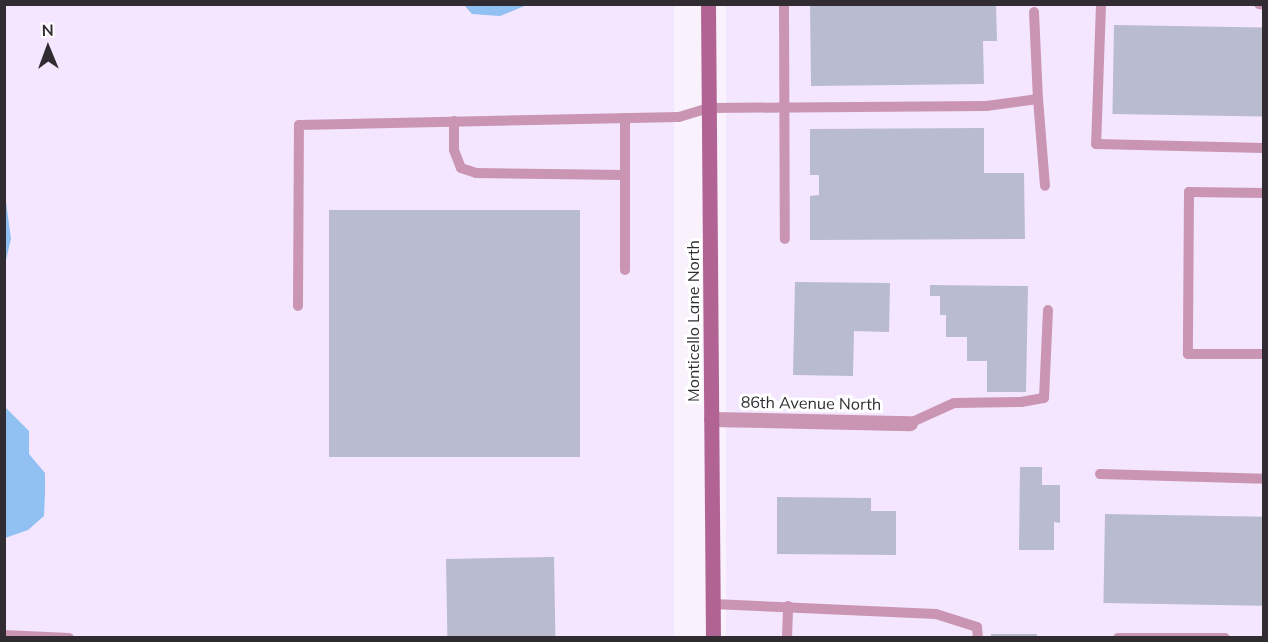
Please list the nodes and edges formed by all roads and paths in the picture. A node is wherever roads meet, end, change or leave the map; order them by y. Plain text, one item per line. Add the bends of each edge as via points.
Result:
1 (708, 4) edge
2 (784, 4) edge
3 (1101, 4) edge
4 (1258, 4) edge
5 (1263, 5) edge
6 (1034, 12) dead end
7 (1038, 99) junction
8 (709, 108) junction
9 (784, 109) junction
10 (625, 118) junction
11 (454, 122) junction
12 (1263, 148) edge
13 (626, 175) junction
14 (1045, 186) dead end
15 (1263, 193) edge
16 (785, 238) dead end
17 (625, 270) dead end
18 (298, 306) dead end
19 (1048, 310) dead end
20 (1263, 354) edge
21 (711, 419) junction
22 (910, 423) joint
23 (1100, 474) dead end
24 (1263, 479) edge
25 (713, 604) junction
26 (788, 606) junction
27 (4, 635) edge
28 (69, 638) edge
29 (713, 638) edge
30 (787, 638) edge
31 (978, 638) edge
32 (1118, 638) edge
33 (1225, 638) edge

1 - 8 street, Monticello Lane North
2 - 9 lane
3 - 12 lane via 1096,144
4 - 5 lane
6 - 7 lane
7 - 9 lane via 986,106
7 - 14 lane
8 - 9 lane
8 - 10 lane via 679,117
8 - 21 street, Monticello Lane North
9 - 16 lane
10 - 11 lane
10 - 13 lane
11 - 13 lane via 454,150 461,168 476,173
11 - 18 lane via 299,124
13 - 17 lane
15 - 20 lane via 1188,192 1188,354
19 - 22 lane via 1044,398 954,403
21 - 22 street, 86th Avenue North
21 - 25 street, Monticello Lane North
23 - 24 lane
25 - 26 lane
25 - 29 street, Monticello Lane North
26 - 30 lane
26 - 31 lane via 936,614 977,627
27 - 28 lane
32 - 33 lane

